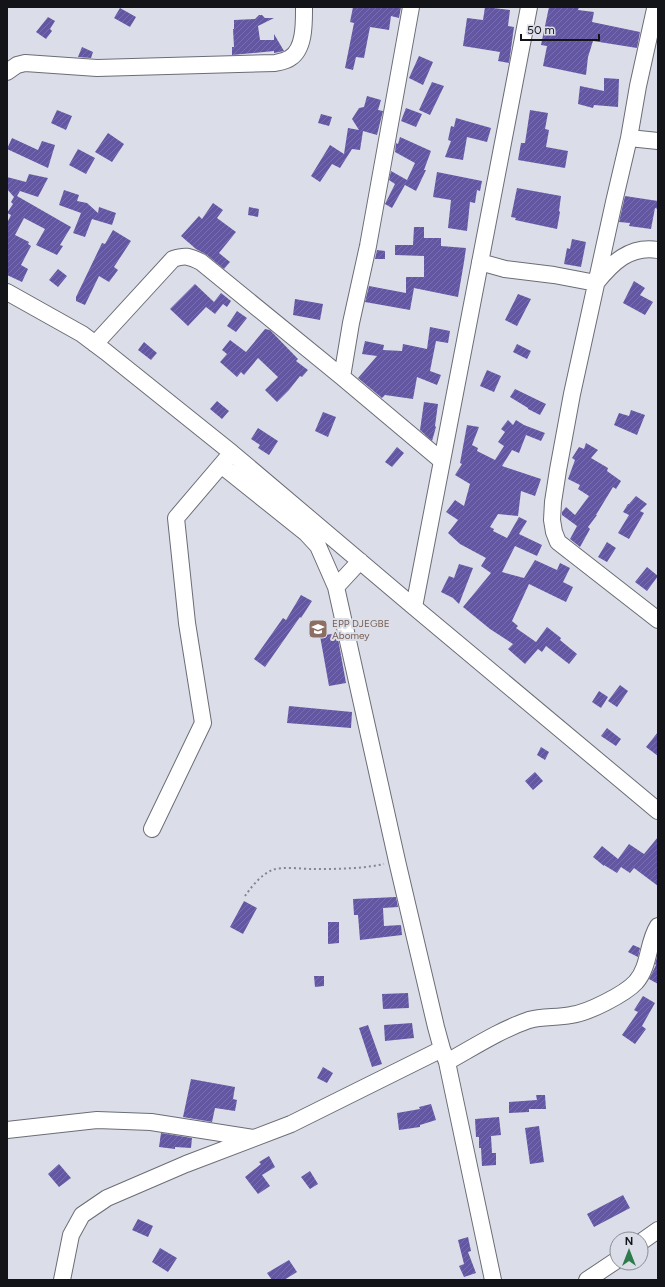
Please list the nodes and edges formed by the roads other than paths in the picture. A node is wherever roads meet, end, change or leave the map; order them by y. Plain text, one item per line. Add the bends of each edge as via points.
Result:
1 (304, 7) edge
2 (411, 7) edge
3 (530, 7) edge
4 (652, 9) edge
5 (7, 72) edge
6 (629, 138) junction
7 (658, 141) edge
8 (658, 250) edge
9 (480, 262) junction
10 (596, 283) junction
11 (7, 292) edge
12 (95, 344) junction
13 (342, 377) junction
14 (232, 453) junction
15 (442, 461) junction
16 (221, 465) junction
17 (360, 561) junction
18 (336, 587) junction
19 (414, 607) junction
20 (658, 620) edge
21 (658, 811) edge
22 (152, 829) dead end
23 (658, 926) edge
24 (445, 1056) junction
25 (7, 1130) edge
26 (253, 1138) junction
27 (658, 1230) edge
28 (649, 1236) edge
29 (609, 1265) edge
30 (62, 1280) edge
31 (493, 1280) edge
32 (587, 1280) edge

1 - 5 street via 304,29 299,49 290,58 275,63 96,68 25,64 17,65
2 - 13 street
3 - 9 street
4 - 6 street
6 - 7 street
6 - 10 street
8 - 10 street via 632,252 619,259
9 - 10 street via 505,269
9 - 15 street
10 - 20 street via 558,470 553,502 554,532 558,542
11 - 12 street
12 - 13 street via 173,259 182,256 201,262
12 - 14 street
13 - 15 street
14 - 16 street
14 - 17 street
15 - 19 street
16 - 18 street via 306,533 318,546
16 - 22 street via 176,518 187,623 203,723
17 - 18 street
17 - 19 street
18 - 24 street via 397,861
19 - 21 street
23 - 24 street via 650,942 643,973 625,992 581,1013 530,1020
24 - 26 street via 291,1124
24 - 31 street
25 - 26 street via 97,1120 120,1120 151,1122
26 - 30 street via 107,1198 82,1215 71,1235
27 - 28 street
29 - 32 street

